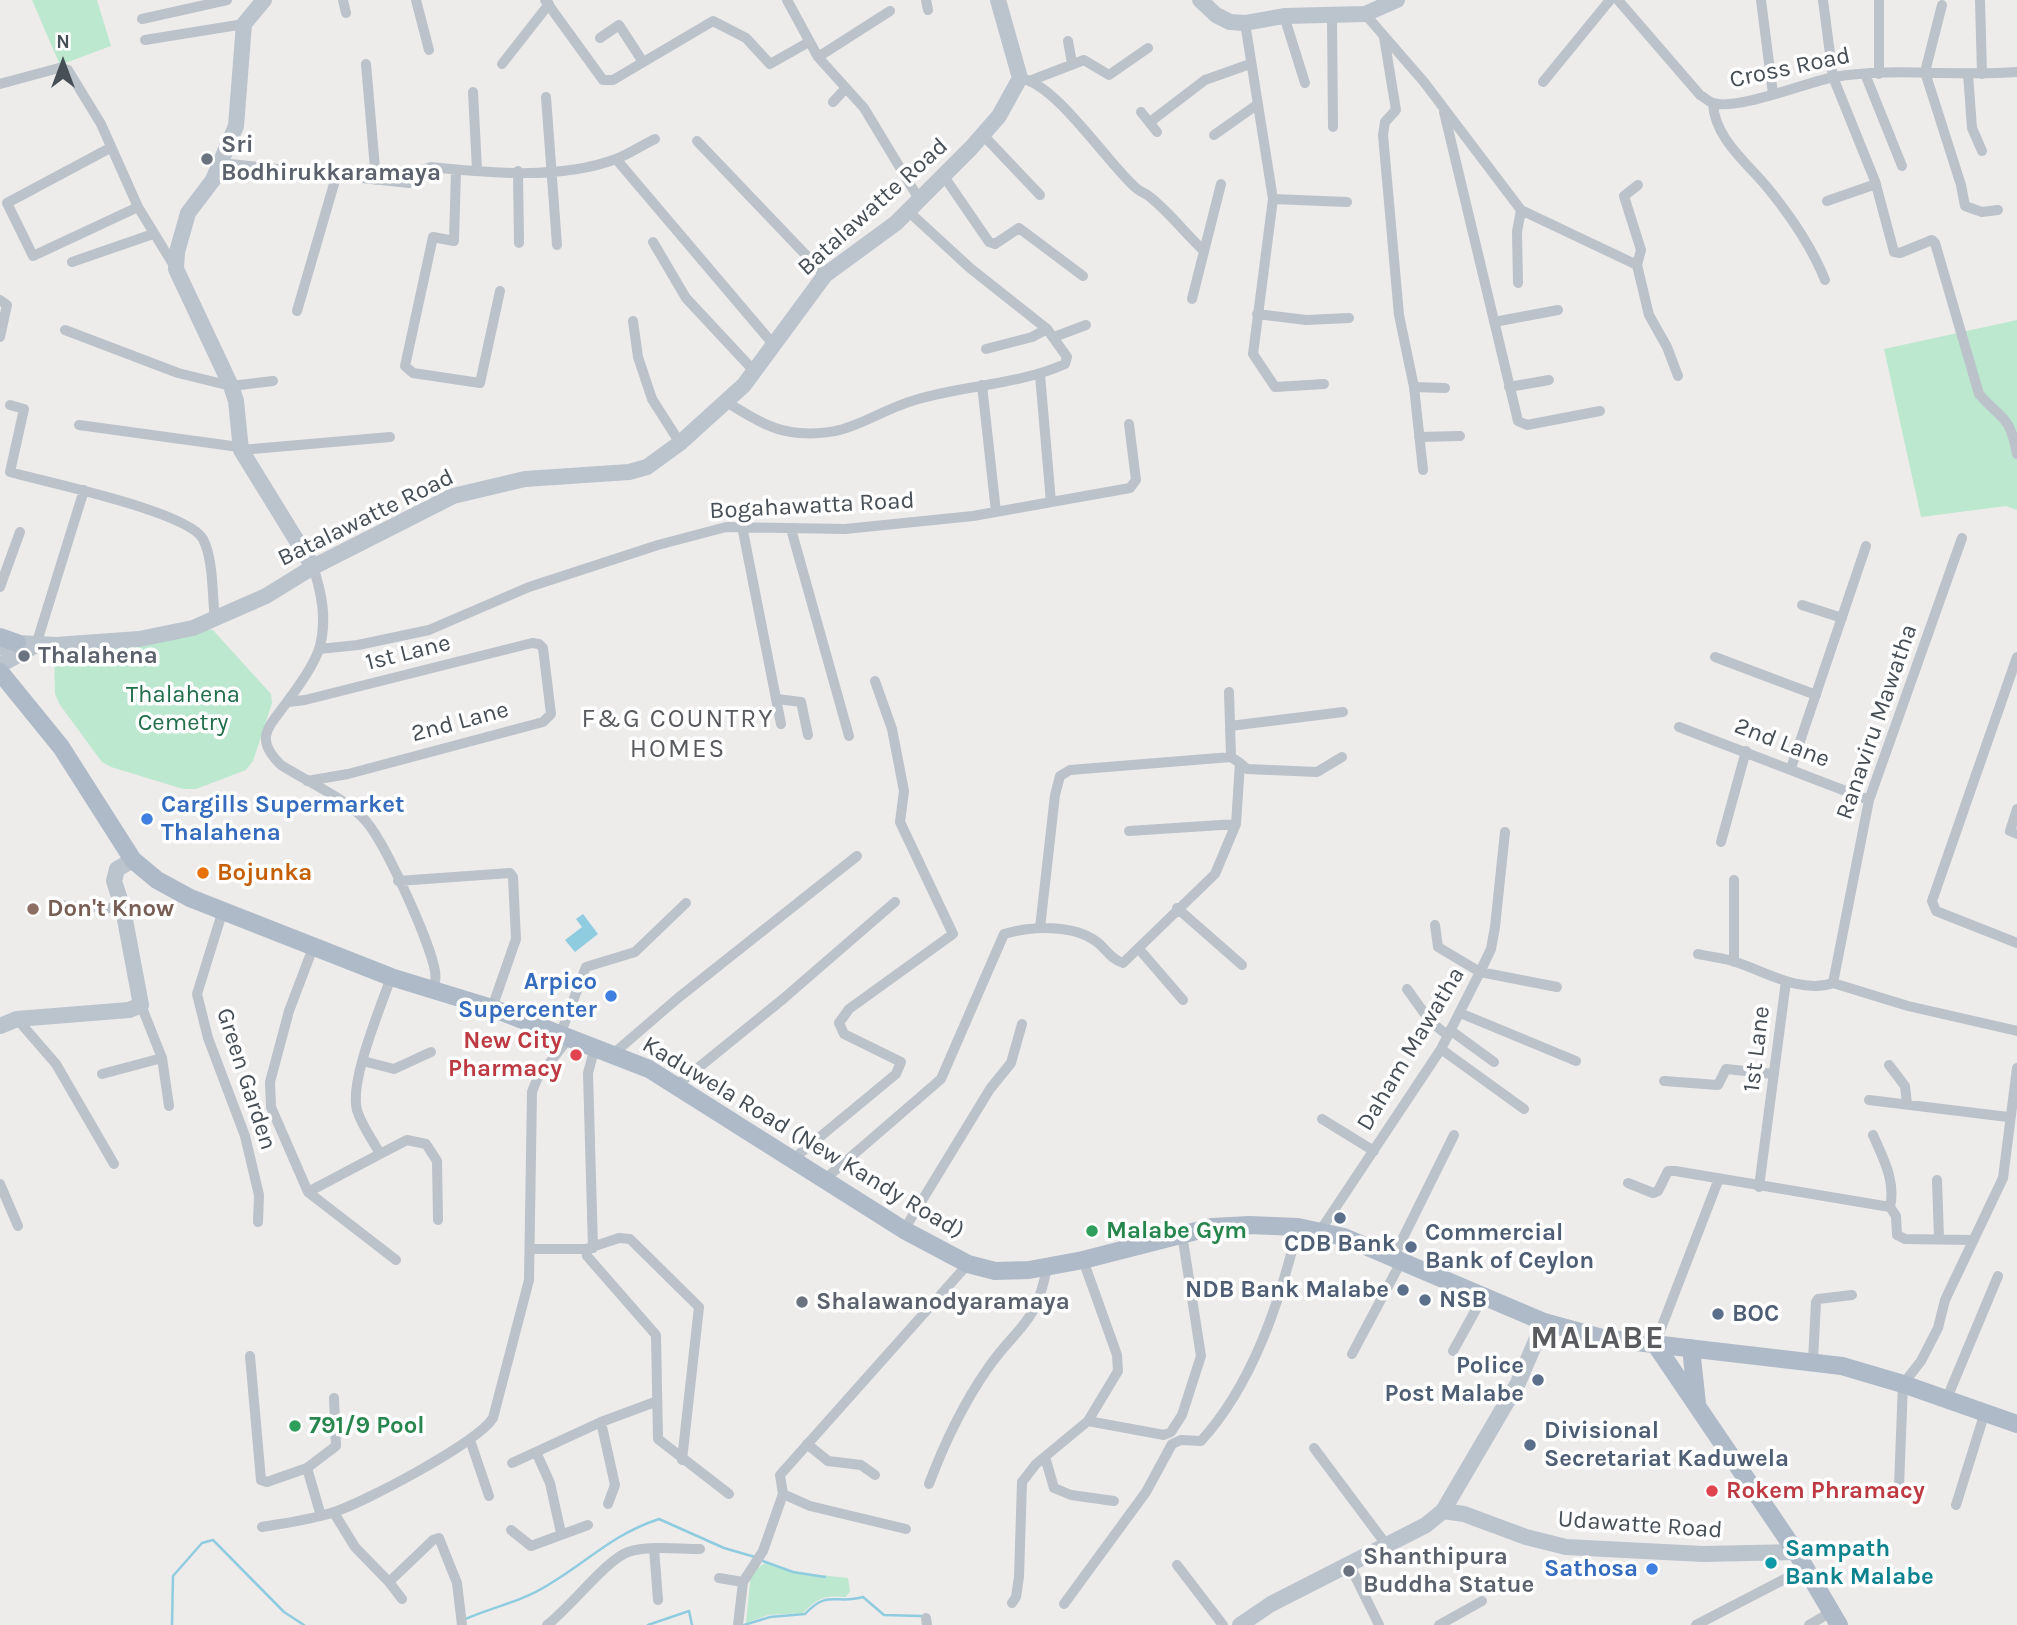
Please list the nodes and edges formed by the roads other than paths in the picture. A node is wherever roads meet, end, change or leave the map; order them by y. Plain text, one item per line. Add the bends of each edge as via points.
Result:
1 (226, 0) edge
2 (264, 0) edge
3 (343, 0) edge
4 (416, 0) edge
5 (787, 0) edge
6 (999, 0) edge
7 (1200, 0) edge
8 (1610, 0) edge
9 (1618, 0) edge
10 (1761, 0) edge
11 (1823, 0) edge
12 (1879, 0) edge
13 (1980, 0) edge
14 (1395, 1) edge
15 (547, 2) edge
16 (1942, 5) dead end
17 (1358, 10) edge
18 (890, 11) dead end
19 (346, 13) dead end
20 (1332, 15) junction
21 (1284, 16) junction
22 (142, 19) dead end
23 (244, 23) junction
24 (1245, 23) junction
25 (1384, 37) junction
26 (600, 38) dead end
27 (145, 40) dead end
28 (1068, 41) dead end
29 (809, 42) junction
30 (1148, 48) dead end
31 (429, 50) dead end
32 (818, 57) junction
33 (643, 62) junction
34 (366, 64) dead end
35 (502, 64) dead end
36 (1073, 64) junction
37 (1250, 64) junction
38 (1925, 72) junction
39 (2017, 72) edge
40 (1865, 74) junction
41 (1879, 74) junction
42 (1968, 74) junction
43 (1982, 74) junction
44 (1833, 77) junction
45 (1026, 79) junction
46 (1544, 82) dead end
47 (1305, 83) dead end
48 (0, 84) edge
49 (846, 89) junction
50 (473, 92) dead end
51 (1773, 94) junction
52 (545, 97) dead end
53 (833, 102) dead end
54 (1258, 104) junction
55 (1713, 104) junction
56 (1442, 106) junction
57 (1141, 112) dead end
58 (1150, 122) junction
59 (1333, 127) dead end
60 (1157, 132) dead end
61 (983, 135) junction
62 (1214, 135) dead end
63 (655, 139) dead end
64 (697, 141) dead end
65 (110, 148) junction
66 (1982, 151) dead end
67 (616, 159) junction
68 (221, 163) junction
69 (1902, 166) dead end
70 (456, 170) junction
71 (477, 170) junction
72 (518, 171) junction
73 (552, 171) junction
74 (943, 175) junction
75 (335, 177) junction
76 (376, 180) junction
77 (1221, 184) dead end
78 (1876, 184) junction
79 (1638, 185) dead end
80 (1040, 195) dead end
81 (1273, 199) junction
82 (1827, 201) dead end
83 (1347, 202) dead end
84 (914, 205) junction
85 (138, 207) junction
86 (1521, 210) junction
87 (1998, 210) dead end
88 (153, 234) junction
89 (653, 242) dead end
90 (519, 243) dead end
91 (556, 245) dead end
92 (1203, 250) junction
93 (72, 262) dead end
94 (1637, 265) junction
95 (176, 269) junction
96 (825, 275) junction
97 (1083, 276) dead end
98 (1825, 280) dead end
99 (1518, 284) dead end
100 (500, 291) dead end
101 (1192, 299) dead end
102 (0, 300) edge
103 (1558, 310) dead end
104 (297, 311) dead end
105 (1257, 314) junction
106 (1349, 318) dead end
107 (633, 321) dead end
108 (1494, 322) junction
109 (1086, 325) dead end
110 (65, 330) dead end
111 (1051, 333) junction
112 (0, 337) edge
113 (773, 344) junction
114 (986, 349) dead end
115 (755, 372) junction
116 (1040, 375) junction
117 (1678, 376) dead end
118 (1549, 380) dead end
119 (273, 381) dead end
120 (1324, 384) dead end
121 (982, 385) junction
122 (231, 386) junction
123 (1414, 387) junction
124 (1509, 387) junction
125 (1445, 388) dead end
126 (726, 402) junction
127 (10, 405) dead end
128 (1600, 411) dead end
129 (1129, 424) dead end
130 (79, 425) dead end
131 (1460, 436) dead end
132 (390, 437) dead end
133 (1419, 437) junction
134 (680, 443) junction
135 (240, 448) junction
136 (2017, 454) edge
137 (1423, 470) dead end
138 (84, 490) junction
139 (1051, 502) junction
140 (996, 512) junction
141 (742, 526) junction
142 (790, 529) junction
143 (20, 532) dead end
144 (1962, 538) dead end
145 (1866, 546) dead end
146 (313, 567) junction
147 (0, 587) edge
148 (1802, 605) dead end
149 (1842, 618) junction
150 (215, 620) junction
151 (6, 642) edge
152 (539, 644) joint
153 (36, 645) junction
154 (319, 649) junction
155 (1716, 657) dead end
156 (2017, 657) edge
157 (0, 665) edge
158 (0, 671) edge
159 (875, 681) dead end
160 (1229, 692) dead end
161 (1816, 695) junction
162 (777, 699) junction
163 (288, 702) junction
164 (1343, 712) dead end
165 (781, 724) dead end
166 (1230, 726) junction
167 (1679, 727) dead end
168 (808, 735) dead end
169 (849, 736) dead end
170 (1746, 751) junction
171 (1342, 757) dead end
172 (1236, 760) junction
173 (1791, 768) junction
174 (307, 781) junction
175 (1869, 800) junction
176 (2017, 809) edge
177 (1236, 824) junction
178 (1129, 831) dead end
179 (1506, 832) dead end
180 (2017, 834) edge
181 (1721, 842) dead end
182 (857, 856) dead end
183 (133, 860) junction
184 (1734, 880) dead end
185 (398, 881) junction
186 (895, 902) dead end
187 (686, 903) dead end
188 (53, 905) dead end
189 (1177, 908) junction
190 (123, 909) junction
191 (223, 910) junction
192 (1436, 925) dead end
193 (1040, 928) junction
194 (2016, 939) edge
195 (314, 945) junction
196 (1139, 948) junction
197 (1698, 954) dead end
198 (1734, 962) junction
199 (1242, 965) dead end
200 (1480, 972) junction
201 (391, 977) junction
202 (1786, 981) junction
203 (1833, 983) junction
204 (1557, 987) dead end
205 (1406, 989) dead end
206 (434, 992) junction
207 (1183, 1000) dead end
208 (141, 1005) junction
209 (492, 1008) junction
210 (1460, 1013) junction
211 (17, 1019) junction
212 (1021, 1024) dead end
213 (0, 1026) edge
214 (2017, 1031) edge
215 (1449, 1032) junction
216 (565, 1036) junction
217 (594, 1047) junction
218 (1441, 1049) junction
219 (431, 1052) dead end
220 (613, 1054) junction
221 (162, 1058) junction
222 (363, 1061) junction
223 (1576, 1061) dead end
224 (1494, 1062) dead end
225 (1889, 1065) dead end
226 (2017, 1068) edge
227 (102, 1074) dead end
228 (1774, 1074) junction
229 (1664, 1081) dead end
230 (677, 1084) junction
231 (1869, 1100) dead end
232 (1907, 1104) junction
233 (169, 1106) dead end
234 (1524, 1109) dead end
235 (2008, 1117) junction
236 (1322, 1119) dead end
237 (1454, 1135) dead end
238 (1873, 1135) dead end
239 (1374, 1151) junction
240 (380, 1154) junction
241 (792, 1160) junction
242 (114, 1164) dead end
243 (2017, 1176) edge
244 (2003, 1178) junction
245 (824, 1180) junction
246 (1937, 1180) dead end
247 (1718, 1181) junction
248 (1628, 1183) dead end
249 (0, 1184) edge
250 (1759, 1187) junction
251 (308, 1192) junction
252 (1890, 1206) junction
253 (438, 1220) dead end
254 (258, 1223) dead end
255 (18, 1226) dead end
256 (1298, 1227) junction
257 (904, 1230) junction
258 (1320, 1231) junction
259 (1182, 1234) junction
260 (1939, 1238) junction
261 (1973, 1240) junction
262 (590, 1248) junction
263 (530, 1249) junction
264 (1398, 1258) junction
265 (396, 1260) dead end
266 (1083, 1260) junction
267 (968, 1264) junction
268 (1047, 1266) junction
269 (1998, 1276) dead end
270 (1484, 1295) junction
271 (1852, 1295) dead end
272 (1544, 1322) junction
273 (1655, 1344) junction
274 (1691, 1348) junction
275 (1453, 1351) dead end
276 (1352, 1354) dead end
277 (250, 1356) dead end
278 (1813, 1361) junction
279 (1903, 1384) junction
280 (334, 1398) dead end
281 (1947, 1398) junction
282 (655, 1402) junction
283 (1698, 1406) junction
284 (1985, 1412) junction
285 (1088, 1421) junction
286 (601, 1422) junction
287 (2017, 1424) edge
288 (470, 1440) junction
289 (807, 1444) junction
290 (1314, 1448) dead end
291 (536, 1451) junction
292 (1045, 1457) junction
293 (682, 1460) junction
294 (512, 1463) dead end
295 (307, 1468) junction
296 (875, 1475) dead end
297 (929, 1484) dead end
298 (1899, 1486) dead end
299 (729, 1494) dead end
300 (783, 1494) junction
301 (489, 1496) dead end
302 (1114, 1501) dead end
303 (608, 1504) dead end
304 (1956, 1506) dead end
305 (1443, 1511) junction
306 (334, 1513) junction
307 (321, 1516) junction
308 (588, 1525) dead end
309 (262, 1527) dead end
310 (906, 1529) dead end
311 (511, 1530) dead end
312 (561, 1533) junction
313 (1388, 1547) junction
314 (654, 1548) junction
315 (700, 1549) dead end
316 (1796, 1552) junction
317 (1177, 1566) dead end
318 (1350, 1566) junction
319 (1806, 1568) junction
320 (719, 1578) dead end
321 (389, 1582) junction
322 (743, 1582) junction
323 (402, 1599) dead end
324 (658, 1600) dead end
325 (1482, 1601) dead end
326 (1012, 1603) dead end
327 (1064, 1604) dead end
328 (1835, 1618) edge
329 (738, 1623) edge
330 (462, 1625) edge
331 (547, 1625) edge
332 (1223, 1625) edge
333 (1240, 1625) edge
334 (1378, 1625) edge
335 (1438, 1625) edge
336 (1696, 1625) edge
337 (1809, 1625) edge

1 - 22 street
2 - 23 street
3 - 19 street
4 - 31 street
5 - 29 street
6 - 45 street
7 - 24 street via 1216,15
8 - 46 street
9 - 55 street, Cross Road
10 - 51 street
11 - 44 street
12 - 41 street
13 - 43 street
14 - 17 street
15 - 33 street via 603,80 613,80
15 - 35 street
16 - 38 street
17 - 20 street
17 - 25 street
18 - 32 street
20 - 21 street
20 - 59 street
21 - 24 street
21 - 47 street
23 - 27 street
23 - 68 street via 236,126
24 - 37 street
25 - 56 street
25 - 123 street via 1396,110 1385,121 1383,135 1399,315
26 - 33 street via 619,26
28 - 36 street
29 - 32 street
29 - 33 street via 770,64 746,38 713,21
30 - 36 street via 1115,74 1104,74 1089,61
32 - 49 street
34 - 76 street
36 - 45 street
37 - 54 street
37 - 58 street via 1205,80
38 - 41 street, Cross Road
38 - 42 street, Cross Road
38 - 87 street via 1965,206 1982,212
39 - 43 street, Cross Road
40 - 41 street, Cross Road
40 - 44 street, Cross Road
40 - 69 street
42 - 43 street, Cross Road
42 - 66 street via 1972,128
44 - 51 street, Cross Road
44 - 78 street
45 - 61 street, Batalawatte Road
45 - 92 street via 1091,136 1137,190 1149,196
48 - 65 street via 59,68 68,70
49 - 53 street
49 - 84 street via 864,108
50 - 71 street
51 - 55 street, Cross Road
52 - 73 street
54 - 62 street
54 - 81 street
55 - 98 street via 1714,119 1772,193
56 - 86 street
56 - 108 street
57 - 58 street
58 - 60 street
61 - 74 street, Batalawatte Road
61 - 80 street
63 - 67 street
64 - 96 street
65 - 85 street
65 - 85 street via 7,203 33,256
67 - 73 street
67 - 113 street
68 - 75 street
68 - 95 street via 188,213
70 - 71 street
70 - 76 street via 431,167 419,171 409,183
70 - 100 street via 454,241 433,237 405,366 413,373 480,383
71 - 72 street
72 - 73 street
72 - 90 street
73 - 91 street
74 - 84 street, Batalawatte Road
74 - 97 street via 989,242 995,244 1019,228
75 - 76 street
75 - 104 street
77 - 92 street
78 - 82 street
78 - 136 street via 1894,252 1932,240 1935,243 1979,394 1991,409 2006,417
79 - 94 street via 1624,195 1641,250
81 - 83 street
81 - 105 street
84 - 96 street, Batalawatte Road
84 - 111 street via 970,268
85 - 88 street
86 - 94 street
86 - 99 street
88 - 93 street
88 - 95 street
89 - 115 street via 686,298
92 - 101 street
94 - 117 street via 1649,315
95 - 122 street
96 - 113 street, Batalawatte Road
102 - 112 street via 7,305
103 - 108 street
105 - 106 street via 1306,320
105 - 120 street via 1253,354 1275,387
107 - 134 street via 638,357 652,399
108 - 124 street
109 - 111 street
110 - 122 street via 178,373
111 - 114 street
111 - 116 street via 1068,361
113 - 115 street, Batalawatte Road
115 - 126 street, Batalawatte Road
116 - 121 street
116 - 139 street
118 - 124 street
119 - 122 street
121 - 126 street via 914,400 864,424 827,433 768,427
121 - 140 street
122 - 135 street
123 - 125 street
123 - 133 street
124 - 128 street via 1518,421 1527,425
126 - 134 street, Batalawatte Road
127 - 138 street via 24,410 10,472
129 - 139 street, Bogahawatta Road via 1134,485
130 - 135 street
131 - 133 street
132 - 135 street
133 - 137 street
134 - 146 street, Batalawatte Road via 647,467 629,472 525,480 453,496
135 - 146 street
138 - 150 street via 186,525 202,538
138 - 153 street
139 - 140 street, Bogahawatta Road
140 - 142 street, Bogahawatta Road via 845,529
141 - 142 street, Bogahawatta Road
141 - 154 street, Bogahawatta Road via 692,535 529,587 429,630
141 - 162 street
142 - 169 street
143 - 147 street
144 - 175 street, Ranaviru Mawatha
145 - 149 street
146 - 150 street, Batalawatte Road
146 - 154 street via 324,614
148 - 149 street
149 - 161 street
150 - 153 street, Batalawatte Road via 152,638
151 - 153 street, Batalawatte Road
152 - 163 street, 1st Lane
152 - 174 street, 2nd Lane via 551,714 543,722
153 - 157 street
154 - 163 street
155 - 161 street
156 - 194 street via 1932,901 1936,911
158 - 183 main road, Kaduwela Road (New Kandy Road) via 61,747
159 - 241 street via 892,729 904,791 900,822 953,934 849,1009 839,1023 844,1034 901,1062 896,1073
160 - 166 street
161 - 173 street
162 - 165 street
162 - 168 street via 801,702
163 - 174 street via 268,725 265,742 272,757
164 - 166 street
166 - 172 street
167 - 170 street, 2nd Lane
170 - 173 street, 2nd Lane
170 - 181 street
171 - 172 street via 1317,772 1247,769
172 - 177 street
172 - 193 street via 1070,770 1059,776
173 - 175 street, 2nd Lane
174 - 185 street via 364,819 378,837
175 - 203 street, Ranaviru Mawatha
176 - 180 street via 2010,831
177 - 178 street
177 - 189 street via 1215,874
179 - 200 street, Daham Mawatha via 1491,949
182 - 220 street
183 - 190 street via 117,869 114,881
183 - 191 main road, Kaduwela Road (New Kandy Road) via 172,888
184 - 198 street
185 - 206 street via 425,936 436,973
185 - 209 street via 512,875 516,939
186 - 230 street
187 - 216 street via 635,952 586,967
188 - 190 street
189 - 196 street
189 - 199 street
190 - 208 street
191 - 195 main road, Kaduwela Road (New Kandy Road)
191 - 254 street, Green Garden via 197,994 208,1038 248,1146 259,1195
192 - 200 street via 1438,947
193 - 196 street via 1074,932 1095,941 1123,963
193 - 245 street via 1004,934 941,1079
195 - 201 main road, Kaduwela Road (New Kandy Road)
195 - 251 street via 289,1011 270,1082 271,1107
196 - 207 street
197 - 198 street, 1st Lane
198 - 202 street, 1st Lane
200 - 204 street
200 - 210 street, Daham Mawatha
201 - 206 main road, Kaduwela Road (New Kandy Road)
201 - 222 street
202 - 203 street, 1st Lane via 1820,987
202 - 228 street, 1st Lane
203 - 214 street via 1930,1012
205 - 215 street via 1430,1021
206 - 209 main road, Kaduwela Road (New Kandy Road)
208 - 211 street via 129,1010
208 - 221 street
209 - 216 main road, Kaduwela Road (New Kandy Road)
210 - 215 street, Daham Mawatha
210 - 223 street
211 - 213 street
211 - 242 street via 56,1064
212 - 257 street via 1011,1063 990,1089
215 - 218 street, Daham Mawatha
215 - 224 street
216 - 217 main road, Kaduwela Road (New Kandy Road)
216 - 263 street via 532,1092
217 - 220 main road, Kaduwela Road (New Kandy Road)
217 - 262 street via 588,1073
218 - 234 street
218 - 239 street, Daham Mawatha
219 - 222 street via 394,1069
220 - 230 main road, Kaduwela Road (New Kandy Road)
221 - 227 street
221 - 233 street
222 - 240 street via 355,1098 357,1112
225 - 232 street via 1905,1086
226 - 235 street
228 - 229 street via 1726,1069 1718,1084
228 - 250 street, 1st Lane
230 - 241 main road, Kaduwela Road (New Kandy Road)
231 - 232 street
232 - 235 street
235 - 244 street
236 - 239 street
237 - 264 street
238 - 252 street via 1887,1168 1893,1194
239 - 258 street, Daham Mawatha
240 - 251 street
240 - 253 street via 407,1140 426,1144 437,1161
241 - 245 main road, Kaduwela Road (New Kandy Road)
243 - 244 street
244 - 261 street
245 - 257 main road, Kaduwela Road (New Kandy Road)
246 - 260 street
247 - 248 street via 1668,1171 1653,1193
247 - 250 street
247 - 273 street
249 - 255 street
250 - 252 street
251 - 265 street
252 - 260 street via 1900,1238
256 - 258 main road, Kaduwela Road (New Kandy Road)
256 - 259 main road, Kaduwela Road (New Kandy Road) via 1229,1226
256 - 327 street via 1286,1275 1256,1354 1216,1424 1201,1440 1172,1444 1146,1492
257 - 267 main road, Kaduwela Road (New Kandy Road)
258 - 264 main road, Kaduwela Road (New Kandy Road)
259 - 266 main road, Kaduwela Road (New Kandy Road)
259 - 285 street via 1201,1356 1182,1415 1164,1435
260 - 261 street
261 - 279 street via 1945,1300 1938,1328
262 - 263 street
262 - 282 street via 587,1255 653,1329
262 - 293 street via 630,1239 699,1307
263 - 288 street via 528,1285 493,1418
264 - 270 main road, Kaduwela Road (New Kandy Road)
264 - 276 street
266 - 268 main road, Kaduwela Road (New Kandy Road)
266 - 285 street via 1118,1364
267 - 268 main road, Kaduwela Road (New Kandy Road) via 1010,1272
267 - 289 street
268 - 297 street via 1041,1298 1032,1315 983,1375 945,1443
269 - 281 street
270 - 272 main road, Kaduwela Road (New Kandy Road)
270 - 275 street
271 - 278 street via 1816,1302
272 - 273 main road, Kaduwela Road (New Kandy Road) via 1602,1338
272 - 305 street via 1518,1383
273 - 274 main road, Kaduwela Road (New Kandy Road)
273 - 283 main road
274 - 278 main road, Kaduwela Road (New Kandy Road)
274 - 283 main road
277 - 295 street via 261,1480
278 - 279 main road, Kaduwela Road (New Kandy Road)
279 - 281 main road, Kaduwela Road (New Kandy Road)
279 - 298 street
280 - 295 street via 335,1446
281 - 284 main road, Kaduwela Road (New Kandy Road)
282 - 286 street
282 - 293 street via 658,1439
283 - 316 main road
284 - 287 main road, Kaduwela Road (New Kandy Road)
284 - 304 street
285 - 292 street
286 - 291 street
286 - 303 street via 615,1485
288 - 301 street
288 - 306 street
289 - 296 street via 828,1461 861,1465
289 - 300 street via 780,1475
290 - 313 street
291 - 294 street
291 - 312 street via 550,1483
292 - 302 street via 1054,1488
292 - 326 street via 1022,1482 1019,1577
293 - 299 street
295 - 307 street
300 - 310 street via 810,1506
300 - 322 street via 760,1556
305 - 313 street
305 - 316 street, Udawatte Road via 1566,1547 1703,1554
306 - 307 street
306 - 321 street via 355,1547
307 - 309 street
308 - 312 street
311 - 312 street via 531,1546
313 - 318 street
314 - 315 street
314 - 324 street
314 - 331 street via 615,1559
316 - 319 main road
317 - 332 street
318 - 333 street
318 - 334 street
319 - 328 main road
319 - 336 street
320 - 322 street
321 - 323 street
321 - 330 street via 439,1538 457,1583
322 - 329 street
325 - 335 street
328 - 337 street

